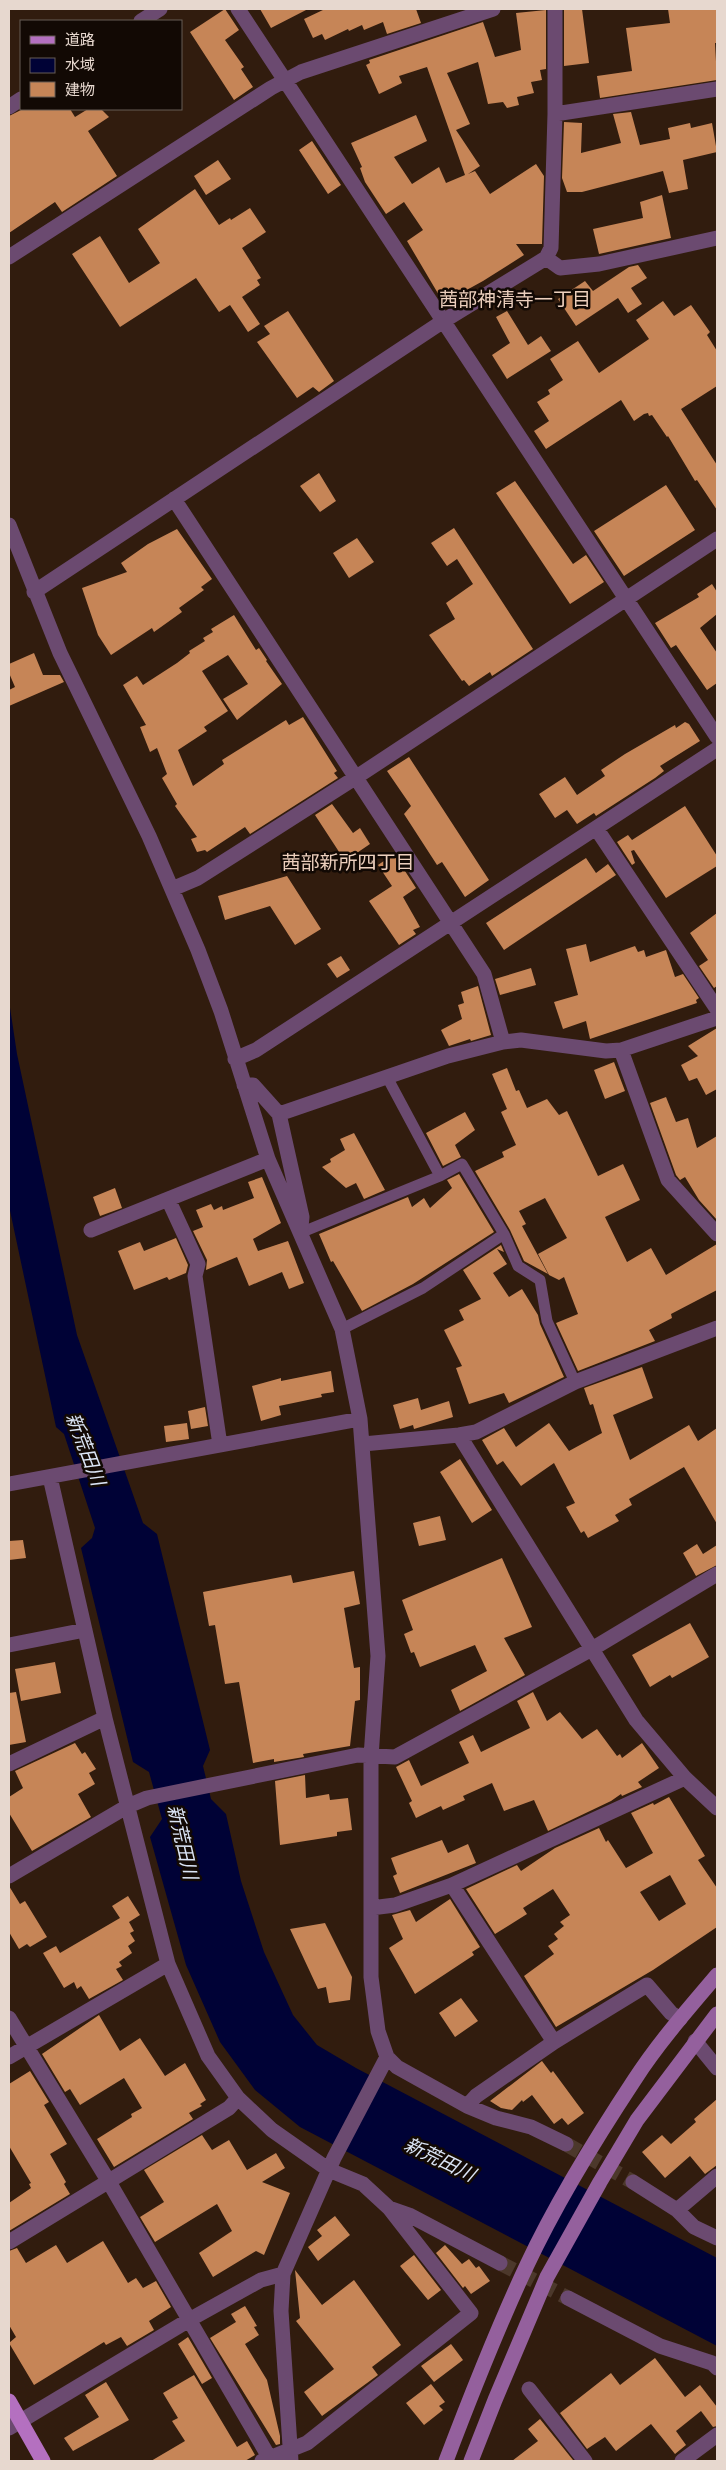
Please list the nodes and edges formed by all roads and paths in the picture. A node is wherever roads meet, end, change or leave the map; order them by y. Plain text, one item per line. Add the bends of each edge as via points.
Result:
1 (160, 9) edge
2 (238, 9) edge
3 (493, 9) edge
4 (555, 9) edge
5 (143, 20) edge
6 (284, 81) junction
7 (717, 89) edge
8 (20, 100) edge
9 (9, 107) edge
10 (555, 114) junction
11 (717, 238) edge
12 (9, 257) edge
13 (546, 258) junction
14 (445, 320) junction
15 (174, 499) junction
16 (9, 525) edge
17 (717, 539) edge
18 (34, 592) junction
19 (626, 598) junction
20 (717, 738) edge
21 (717, 749) edge
22 (355, 778) junction
23 (596, 828) junction
24 (172, 890) junction
25 (451, 924) junction
26 (717, 1009) edge
27 (717, 1018) edge
28 (503, 1042) junction
29 (621, 1050) junction
30 (235, 1059) junction
31 (387, 1077) junction
32 (244, 1085) junction
33 (279, 1114) junction
34 (268, 1159) junction
35 (440, 1176) junction
36 (168, 1199) junction
37 (91, 1230) dead end
38 (300, 1233) junction
39 (504, 1234) junction
40 (717, 1234) edge
41 (717, 1328) edge
42 (342, 1329) junction
43 (575, 1382) junction
44 (360, 1420) junction
45 (459, 1436) junction
46 (363, 1444) junction
47 (220, 1445) junction
48 (56, 1476) junction
49 (9, 1484) edge
50 (717, 1574) edge
51 (85, 1630) junction
52 (9, 1645) edge
53 (592, 1649) junction
54 (105, 1718) junction
55 (371, 1757) junction
56 (9, 1764) edge
57 (685, 1778) junction
58 (128, 1806) junction
59 (717, 1808) edge
60 (9, 1876) edge
61 (452, 1885) junction
62 (371, 1908) junction
63 (168, 1964) junction
64 (717, 1975) edge
65 (717, 2014) edge
66 (9, 2018) edge
67 (680, 2019) junction
68 (695, 2041) junction
69 (554, 2042) junction
70 (26, 2047) junction
71 (9, 2057) edge
72 (387, 2057) junction
73 (717, 2068) edge
74 (238, 2098) junction
75 (467, 2106) junction
76 (566, 2144) tunnel mouth
77 (332, 2164) junction
78 (717, 2176) edge
79 (109, 2182) junction
80 (633, 2182) tunnel mouth
81 (389, 2208) junction
82 (677, 2210) junction
83 (717, 2238) edge
84 (9, 2242) edge
85 (500, 2263) tunnel mouth
86 (283, 2274) junction
87 (568, 2298) tunnel mouth
88 (189, 2320) junction
89 (717, 2368) edge
90 (529, 2389) dead end
91 (9, 2402) edge
92 (15, 2424) edge
93 (717, 2435) edge
94 (290, 2456) edge
95 (266, 2459) edge
96 (43, 2461) edge
97 (446, 2461) edge
98 (471, 2461) edge
99 (585, 2461) edge
100 (682, 2461) edge

1 - 5 street
2 - 6 street
3 - 6 street via 301,72
4 - 10 street
6 - 12 street
6 - 14 street
7 - 10 street
8 - 9 street
10 - 13 street via 551,248
11 - 13 street via 599,264 560,268
13 - 14 street
14 - 15 street
14 - 19 street
15 - 18 street
15 - 22 street
16 - 18 street
17 - 19 street
18 - 24 street
19 - 20 street
19 - 22 street
21 - 23 street
22 - 24 street via 198,878
22 - 25 street
23 - 25 street
23 - 26 street
24 - 30 street via 221,1011
25 - 28 street via 484,974
25 - 30 street via 256,1050
27 - 29 street
28 - 29 street via 521,1040
28 - 31 street
29 - 40 street via 668,1180
30 - 32 street
31 - 33 street
31 - 35 lane
32 - 33 street via 253,1085
32 - 34 street
33 - 38 street via 302,1217
34 - 36 street
34 - 38 street
35 - 38 lane
35 - 39 lane via 462,1164
36 - 37 street
36 - 47 street via 198,1264 195,1276
38 - 42 street
39 - 42 lane via 424,1288
39 - 43 lane via 518,1266 540,1280 547,1322
41 - 43 street
42 - 44 street
43 - 45 street via 476,1432
44 - 46 street
44 - 47 street
45 - 46 street
45 - 53 street
46 - 55 street via 378,1656
47 - 48 street
48 - 49 street
48 - 51 street
50 - 53 street
51 - 52 street
51 - 54 street
53 - 55 street via 395,1757
53 - 57 street via 636,1720
54 - 56 street
54 - 58 street
55 - 58 street via 358,1755 222,1782 147,1798
55 - 62 street
57 - 59 street
57 - 61 street
58 - 60 street
58 - 63 street
61 - 62 street via 395,1905
61 - 69 street
62 - 72 street via 371,1977 378,2032
63 - 70 street
63 - 74 street via 208,2056
64 - 67 street
65 - 68 street
66 - 70 street
67 - 69 street via 647,1985
67 - 97 street via 636,2078 578,2171 528,2263
68 - 73 street
68 - 98 street via 637,2120 548,2276
69 - 75 street via 476,2096
70 - 71 street
70 - 79 street
72 - 75 street via 397,2067
72 - 77 street
74 - 77 street via 272,2130
74 - 79 street via 229,2108
75 - 76 street via 531,2127
77 - 81 street via 363,2184
77 - 86 street
78 - 82 street
79 - 84 street
79 - 88 street
80 - 82 street
81 - 85 street via 409,2215
81 - 94 street via 471,2313
82 - 83 street via 694,2227
86 - 88 street via 261,2280
86 - 94 street via 281,2311
87 - 89 street via 660,2346 712,2363
88 - 92 street
88 - 95 street
90 - 99 street
91 - 92 main road
92 - 96 main road
93 - 100 street
94 - 95 street

